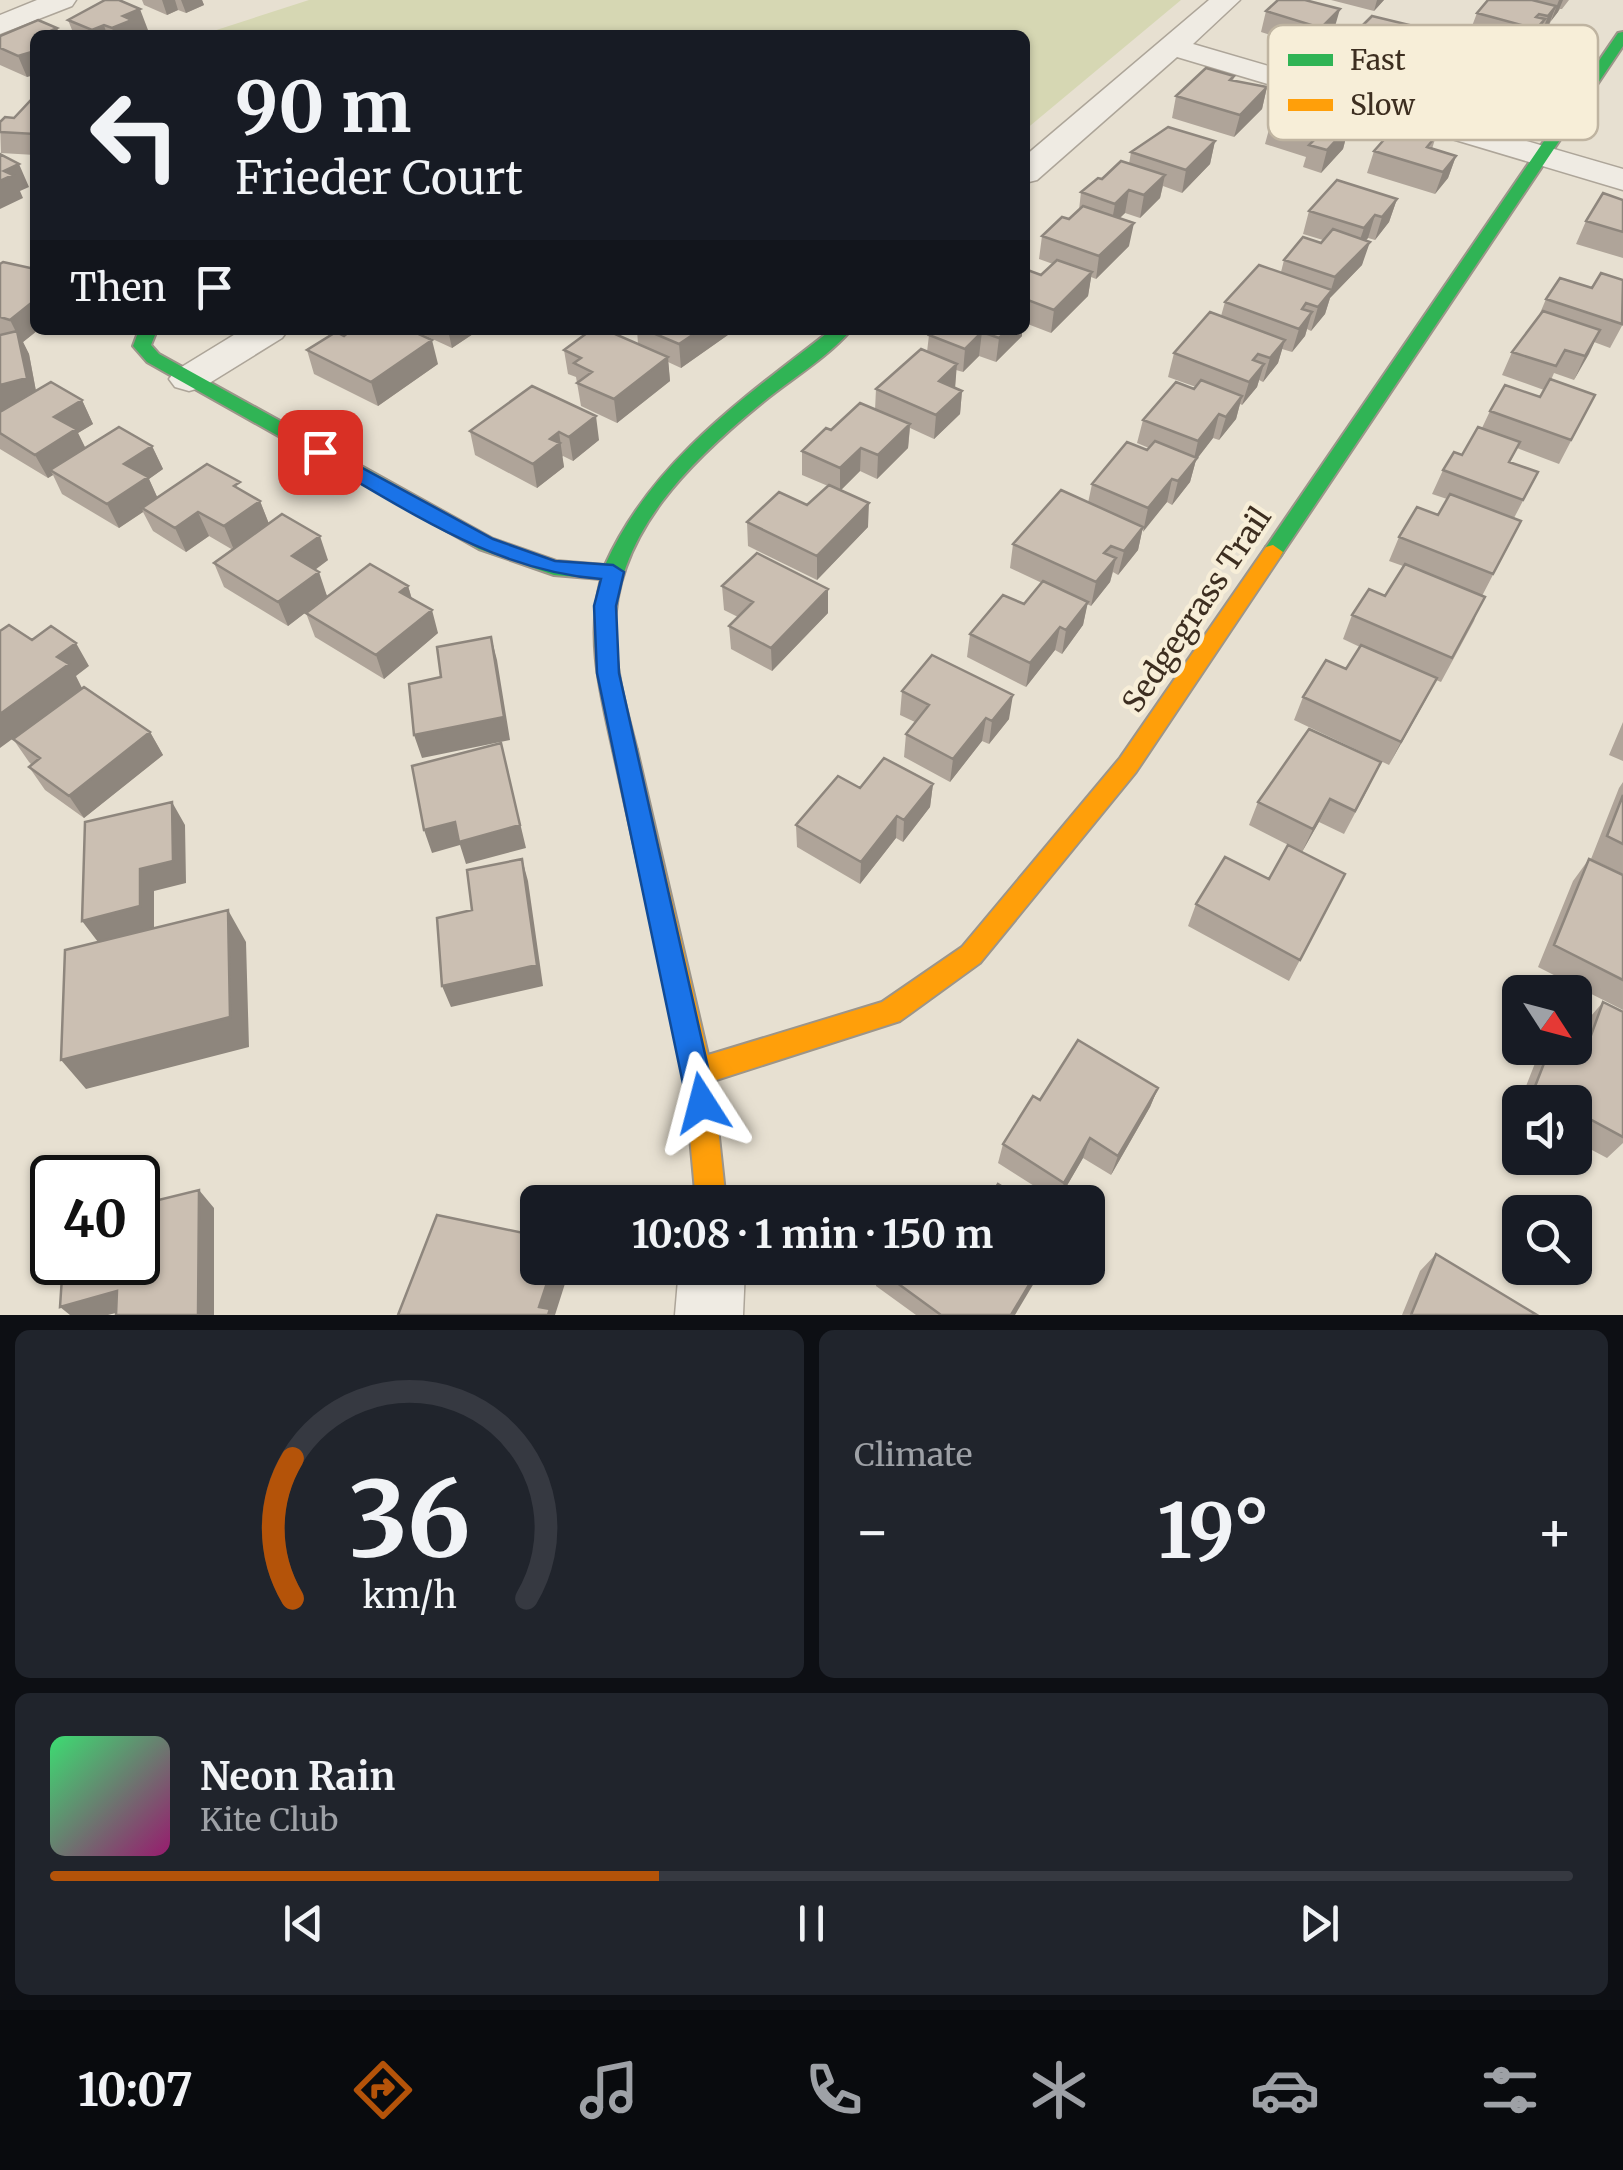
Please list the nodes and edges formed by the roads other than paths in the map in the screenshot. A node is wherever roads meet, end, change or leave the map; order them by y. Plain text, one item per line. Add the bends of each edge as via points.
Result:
1 (62, 0) edge
2 (1226, 0) edge
3 (0, 26) edge
4 (1623, 36) edge
5 (1173, 47) junction
6 (1598, 73) edge
7 (1268, 74) edge
8 (1498, 140) edge
9 (1552, 140) edge
10 (1543, 153) junction
11 (1030, 169) edge
12 (1623, 180) edge
13 (146, 335) edge
14 (261, 335) edge
15 (836, 335) edge
16 (190, 379) junction
17 (613, 572) junction
18 (698, 1072) junction
19 (709, 1185) edge
20 (711, 1285) edge
21 (709, 1315) edge

1 - 3 street
2 - 5 street
4 - 6 street, Sedgegrass Trail
5 - 7 street
5 - 11 street
8 - 10 street
9 - 10 street, Sedgegrass Trail
10 - 12 street
10 - 18 street, Sedgegrass Trail via 1128,766 971,956 890,1012
13 - 16 street via 142,346 153,358
14 - 16 street
15 - 17 street via 664,486 638,519
16 - 17 street via 486,544 554,568
17 - 18 street via 605,606 608,673
18 - 19 street
20 - 21 street

